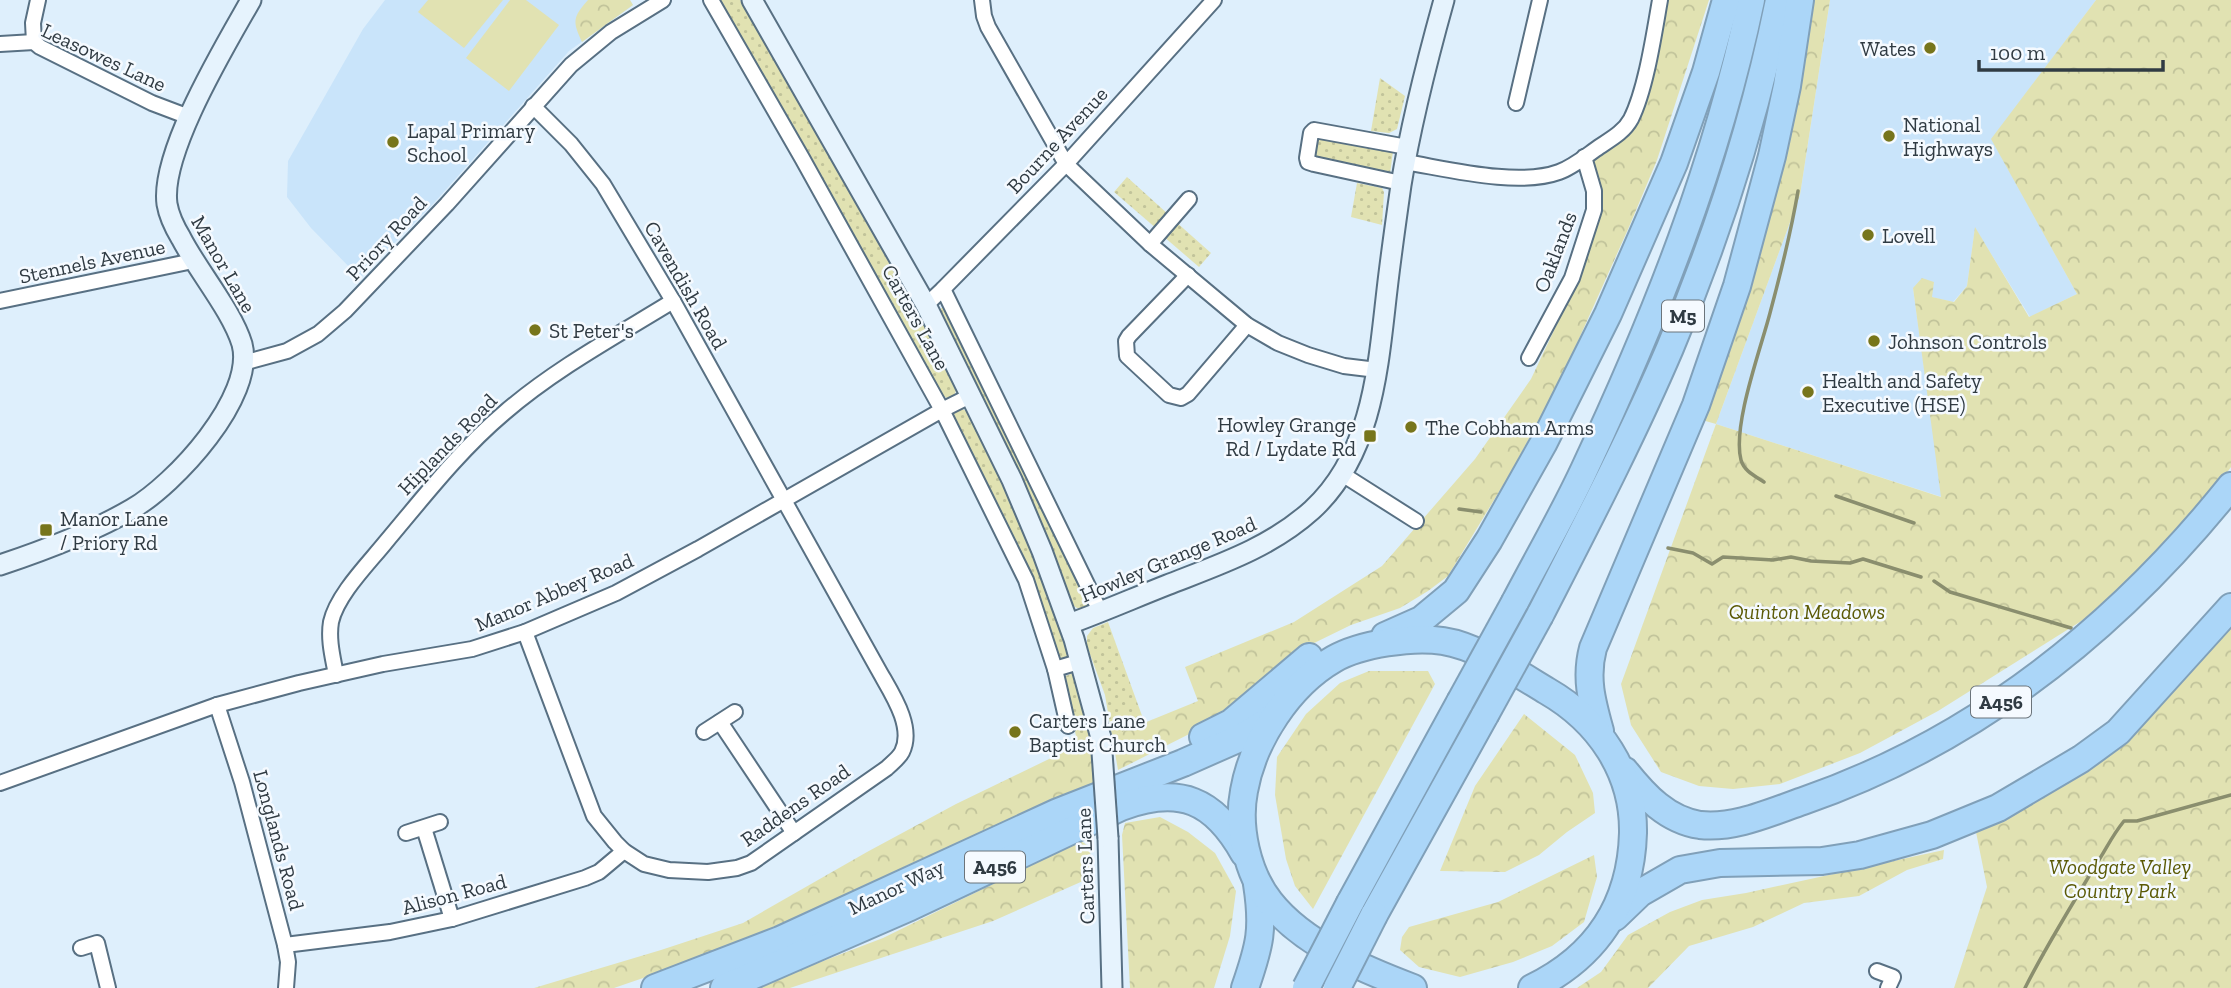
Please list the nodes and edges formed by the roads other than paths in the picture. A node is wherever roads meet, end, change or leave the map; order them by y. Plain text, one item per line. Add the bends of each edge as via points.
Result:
1 (38, 0) edge
2 (251, 0) edge
3 (663, 0) edge
4 (710, 0) edge
5 (752, 0) edge
6 (982, 0) edge
7 (1214, 0) edge
8 (1444, 0) edge
9 (1541, 0) edge
10 (1660, 0) edge
11 (1726, 0) edge
12 (1751, 0) edge
13 (1779, 0) edge
14 (1800, 0) edge
15 (34, 42) junction
16 (0, 44) edge
17 (1516, 103) dead end
18 (533, 106) junction
19 (189, 117) junction
20 (1406, 155) junction
21 (1584, 157) junction
22 (1066, 164) junction
23 (1401, 183) junction
24 (1189, 199) dead end
25 (1150, 244) junction
26 (193, 261) junction
27 (1188, 275) junction
28 (943, 289) junction
29 (0, 301) edge
30 (673, 301) junction
31 (926, 305) junction
32 (1247, 326) junction
33 (1529, 358) dead end
34 (243, 363) junction
35 (1377, 370) junction
36 (972, 395) junction
37 (942, 410) junction
38 (1342, 474) junction
39 (2231, 486) edge
40 (783, 500) junction
41 (1416, 521) dead end
42 (0, 565) edge
43 (2231, 607) edge
44 (1434, 608) junction
45 (1101, 613) junction
46 (1069, 624) junction
47 (525, 632) junction
48 (1360, 648) junction
49 (1082, 661) junction
50 (1055, 669) junction
51 (336, 675) junction
52 (217, 705) junction
53 (1282, 706) junction
54 (735, 712) dead end
55 (720, 722) junction
56 (1068, 726) dead end
57 (704, 732) dead end
58 (1602, 737) junction
59 (1619, 765) junction
60 (0, 783) edge
61 (1058, 811) junction
62 (440, 822) dead end
63 (424, 828) junction
64 (407, 833) dead end
65 (794, 833) junction
66 (624, 851) junction
67 (1252, 870) junction
68 (452, 919) junction
69 (1607, 926) junction
70 (285, 945) junction
71 (81, 948) dead end
72 (1877, 971) dead end
73 (108, 988) edge
74 (286, 988) edge
75 (655, 988) edge
76 (724, 988) edge
77 (1112, 988) edge
78 (1245, 988) edge
79 (1306, 988) edge
80 (1337, 988) edge
81 (1413, 988) edge
82 (1532, 988) edge
83 (1888, 988) edge

1 - 15 street
2 - 19 street, Manor Lane
3 - 18 street, Priory Road via 611,32 571,65
4 - 37 street, Carters Lane
5 - 31 street, Carters Lane
6 - 22 street via 988,27
7 - 22 street, Bourne Avenue
8 - 20 street, Howley Grange Road
9 - 17 street
10 - 21 street via 1639,97 1629,122
11 - 44 highway via 1674,163 1608,314 1489,540 1456,591
12 - 79 highway, M5, bridge via 1704,176 1677,255 1583,472
13 - 80 highway, M5, bridge via 1731,183 1670,350 1540,615
14 - 58 highway via 1787,86 1737,286 1696,405 1592,648 1590,696
15 - 16 street, Leasowes Lane
15 - 19 street, Leasowes Lane via 152,103
18 - 30 street, Cavendish Road via 603,184
18 - 34 street, Priory Road via 345,311 318,334 287,351
19 - 26 street, Manor Lane via 171,164 167,204
20 - 21 street via 1507,177 1533,178 1558,173
20 - 23 street, Howley Grange Road
20 - 23 street via 1314,130 1311,133 1308,162
21 - 33 street, Oaklands via 1594,191 1594,210 1572,278
22 - 25 street
22 - 28 street, Bourne Avenue
23 - 35 street, Howley Grange Road
24 - 25 street
25 - 27 street
26 - 29 street, Stennels Avenue
26 - 34 street, Manor Lane via 232,320 242,344
27 - 32 street
27 - 32 street via 1126,341 1127,356 1169,394 1181,398 1188,394
28 - 31 street, Bourne Avenue
28 - 45 street, Carters Lane
30 - 40 street, Cavendish Road
30 - 51 street, Hiplands Road via 545,380 503,413 443,474 350,587 336,611 331,622
31 - 36 street, Carters Lane
32 - 35 street via 1308,355
34 - 42 street, Manor Lane via 224,416 184,466 153,495 91,531
35 - 38 street, Howley Grange Road via 1366,422
36 - 37 street, Manor Abbey Road
36 - 46 street, Carters Lane via 1012,480
37 - 40 street, Manor Abbey Road
37 - 50 street, Carters Lane via 1026,580
38 - 41 street
38 - 45 street, Howley Grange Road via 1311,511 1272,540
39 - 59 highway, A456 via 2196,530 2087,638 1990,710 1847,786 1747,819 1700,825 1674,817 1646,797
40 - 47 street, Manor Abbey Road via 616,593
40 - 65 street, Raddens Road via 900,712 906,742 887,768
43 - 69 highway via 2118,732 1998,808 1932,835 1860,855 1822,861 1720,863 1680,870 1640,894
44 - 48 highway via 1410,626
44 - 61 highway via 1318,651 1231,723
45 - 46 street, Howley Grange Road
46 - 49 street, Carters Lane
47 - 51 street, Manor Abbey Road via 472,649
47 - 66 street, Raddens Road via 594,816
48 - 53 highway via 1317,671
48 - 58 highway via 1429,639 1460,645 1562,699
49 - 50 street
49 - 77 street, Carters Lane, bridge via 1101,738
50 - 56 street, Carters Lane
51 - 52 street, Manor Abbey Road
52 - 60 street, Manor Abbey Road
52 - 70 street, Longlands Road
53 - 61 highway, Manor Way / A456 via 1242,737
53 - 67 highway via 1252,761 1243,792 1242,814
54 - 55 street
55 - 57 street
55 - 65 street
58 - 59 highway
59 - 69 highway via 1633,831 1625,885
61 - 75 highway, Manor Way / A456 via 780,940
62 - 63 street
63 - 64 street
63 - 68 street
65 - 66 street, Raddens Road via 751,863 708,872 644,864
66 - 68 street, Alison Road via 585,878
67 - 76 highway, Manor Way / A456 via 1217,814 1171,797 1142,799
67 - 78 highway via 1262,929
67 - 81 highway, Manor Way via 1270,901 1302,932 1338,955
68 - 70 street, Alison Road
69 - 82 highway via 1573,963
70 - 74 street, Longlands Road
71 - 73 street via 103,942
72 - 83 street via 1893,977

